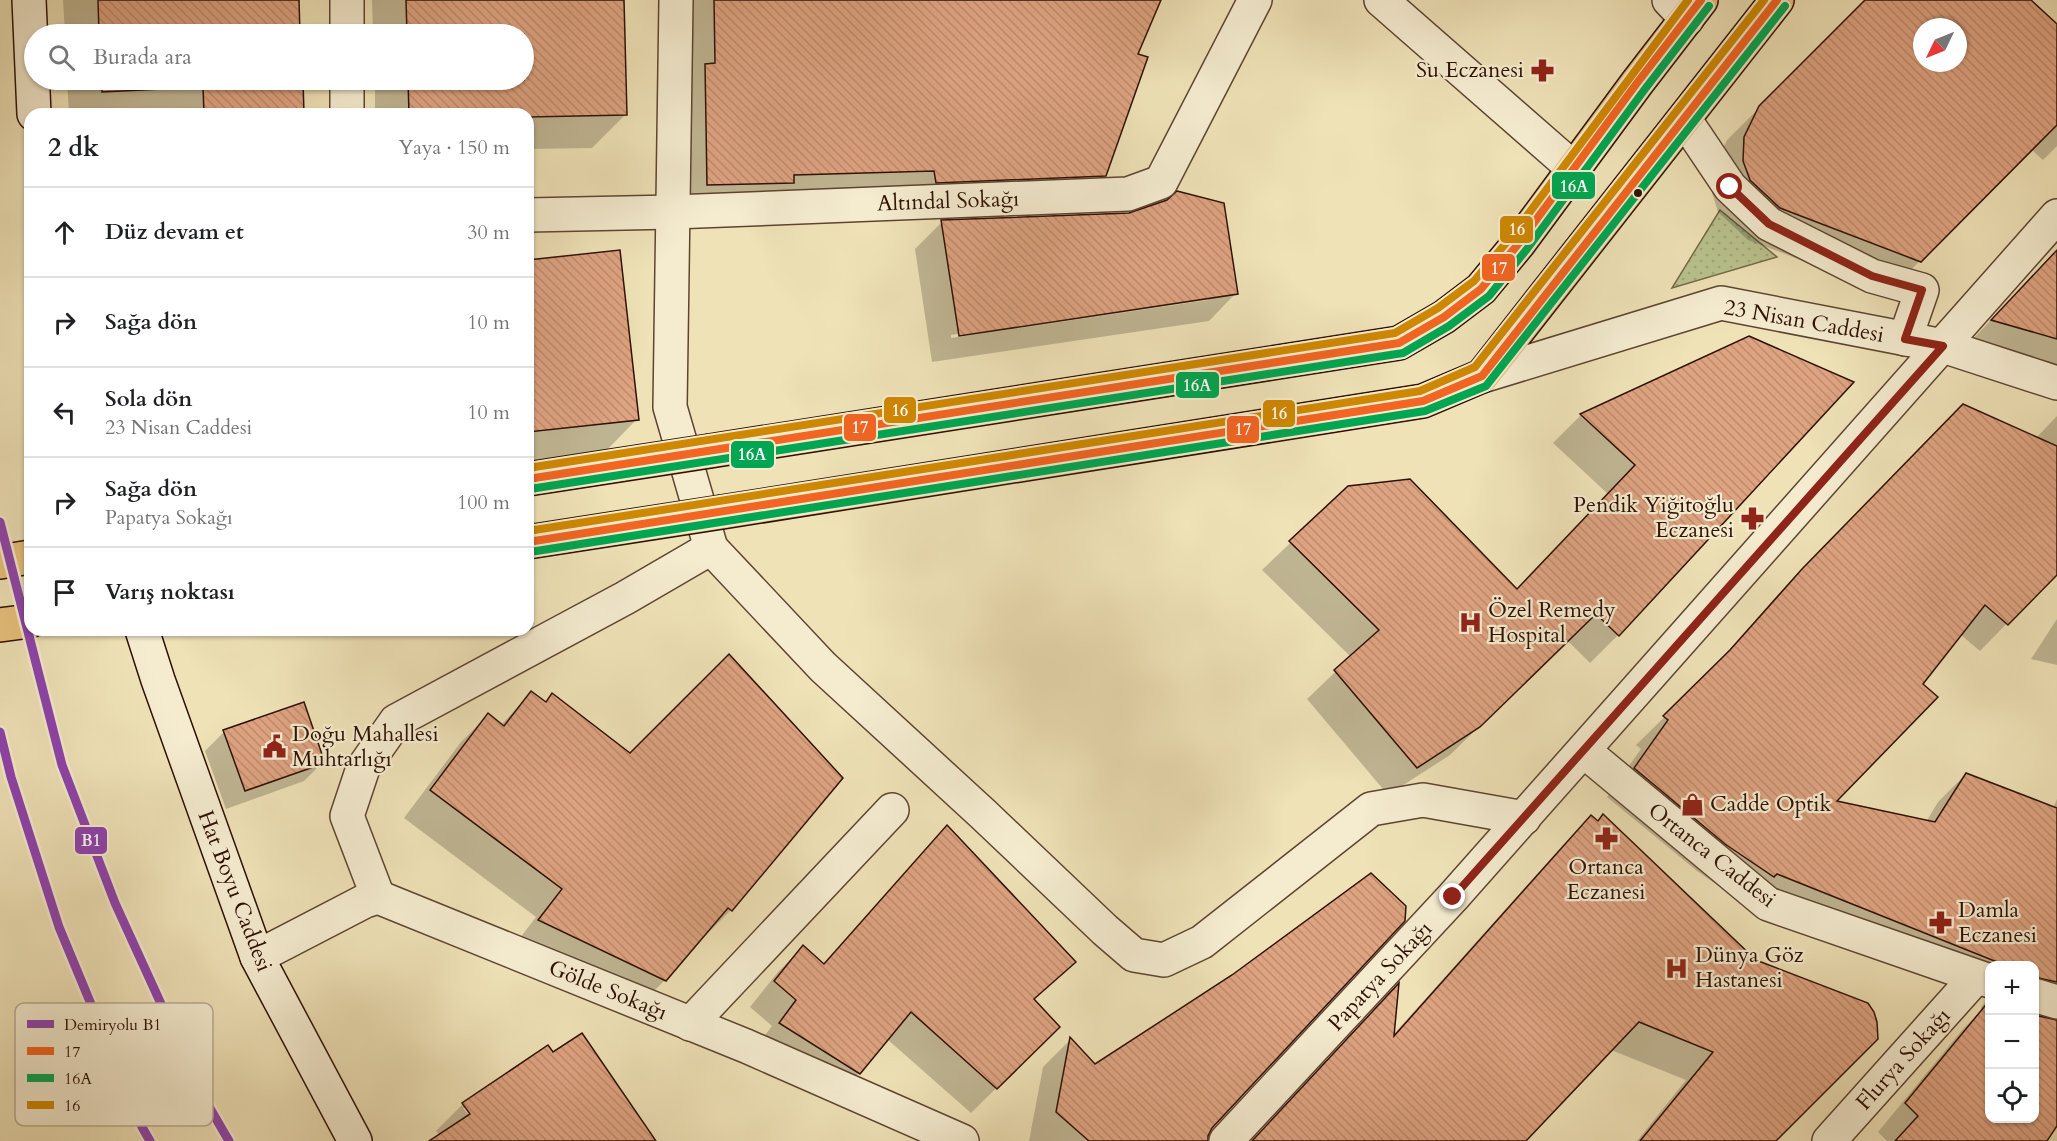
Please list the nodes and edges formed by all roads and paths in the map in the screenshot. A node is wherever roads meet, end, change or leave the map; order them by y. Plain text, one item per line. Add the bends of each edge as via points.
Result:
1 (30, 0) edge
2 (347, 0) edge
3 (676, 0) edge
4 (1255, 0) edge
5 (1381, 0) edge
6 (1777, 0) edge
7 (1686, 6) edge
8 (31, 24) edge
9 (347, 24) edge
10 (33, 90) edge
11 (347, 90) edge
12 (34, 108) edge
13 (347, 108) edge
14 (1688, 123) dead end
15 (1573, 168) junction
16 (673, 212) junction
17 (534, 215) edge
18 (2057, 216) edge
19 (1905, 339) junction
20 (1943, 346) junction
21 (1482, 376) junction
22 (2057, 383) edge
23 (534, 478) edge
24 (534, 541) edge
25 (711, 548) junction
26 (24, 558) edge
27 (0, 562) edge
28 (24, 622) edge
29 (0, 625) edge
30 (144, 636) edge
31 (1584, 751) junction
32 (892, 810) dead end
33 (1524, 818) junction
34 (378, 897) junction
35 (259, 962) junction
36 (1983, 979) edge
37 (2039, 997) edge
38 (2057, 1002) edge
39 (690, 1024) junction
40 (355, 1141) edge
41 (962, 1141) edge
42 (1226, 1141) edge
43 (1829, 1141) edge

1 - 8 street
2 - 9 street
3 - 16 street
4 - 16 street, Altındal Sokağı via 1161,182 1128,194
5 - 15 street
6 - 21 main road
7 - 15 main road
10 - 12 street
11 - 13 street
14 - 19 street via 1730,187 1769,224 1872,276 1922,290
15 - 23 main road, bridge via 1480,289 1444,317 1399,343
16 - 17 street, Altındal Sokağı
16 - 25 street via 670,407
18 - 20 street, Papatya Sokağı
19 - 20 street, 23 Nisan Caddesi
19 - 21 street, 23 Nisan Caddesi via 1721,303
20 - 22 street, 23 Nisan Caddesi
20 - 31 street, Papatya Sokağı
21 - 24 main road, bridge via 1423,400
25 - 33 street via 823,666 1134,955 1164,960 1202,942 1371,809 1423,801
25 - 34 street via 396,721 363,768 347,816
26 - 27 main road
28 - 29 main road
30 - 35 street, Hat Boyu Caddesi
31 - 33 street, Papatya Sokağı
31 - 36 street, Ortanca Caddesi via 1768,904
32 - 39 street
33 - 42 street, Papatya Sokağı
34 - 35 street
34 - 39 street, Gölde Sokağı
35 - 40 street, Hat Boyu Caddesi
36 - 43 street, Flurya Sokağı
37 - 38 street
39 - 41 street, Gölde Sokağı

